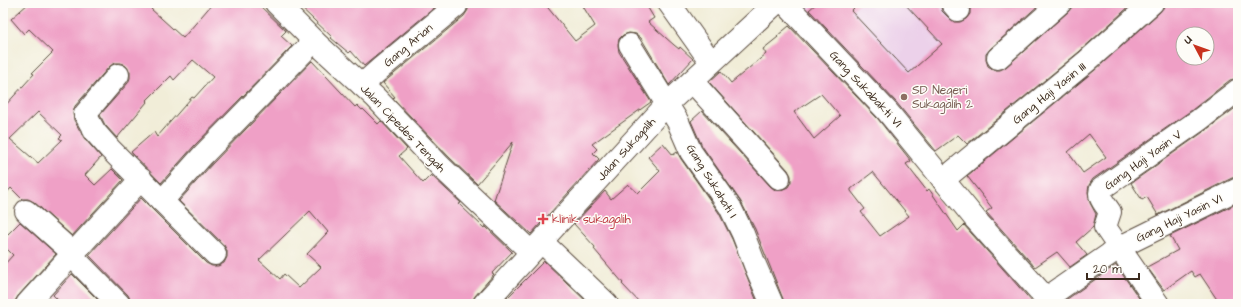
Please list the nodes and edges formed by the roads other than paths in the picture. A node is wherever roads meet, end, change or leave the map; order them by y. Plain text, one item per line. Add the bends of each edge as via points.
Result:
1 (669, 3) edge
2 (776, 3) edge
3 (785, 3) edge
4 (1060, 3) edge
5 (1152, 3) edge
6 (278, 4) edge
7 (456, 6) dead end
8 (314, 41) junction
9 (630, 45) dead end
10 (998, 58) dead end
11 (711, 62) junction
12 (118, 75) dead end
13 (692, 81) junction
14 (362, 85) junction
15 (1238, 90) edge
16 (667, 104) junction
17 (779, 178) dead end
18 (141, 179) junction
19 (943, 180) junction
20 (1238, 189) edge
21 (162, 201) junction
22 (26, 211) dead end
23 (536, 247) junction
24 (1120, 247) junction
25 (72, 254) junction
26 (215, 254) dead end
27 (27, 304) edge
28 (119, 304) edge
29 (484, 304) edge
30 (607, 304) edge
31 (772, 304) edge
32 (1158, 304) edge

1 - 11 street
2 - 11 street, Jalan Sukagalih
3 - 19 street, Gang Sukabakti VI via 887,111
4 - 10 street
5 - 19 street, Gang Haji Yasin III via 1087,62
6 - 8 street, Jalan Cipedes Tengah
7 - 14 street, Gang Arian
8 - 14 street, Jalan Cipedes Tengah
8 - 21 street
9 - 16 street, Gang Sukahati I
11 - 13 street, Jalan Sukagalih
12 - 18 street via 85,114 95,132
13 - 16 street, Jalan Sukagalih
13 - 17 street
14 - 23 street, Jalan Cipedes Tengah via 440,166
15 - 24 street, Gang Haji Yasin V via 1101,189 1100,196 1110,212 1105,227
16 - 23 street, Jalan Sukagalih
16 - 31 street, Gang Sukahati I via 684,133 691,152 730,207
18 - 21 street
18 - 25 street
19 - 24 street, Gang Sukabakti VI via 1044,296 1048,297
20 - 24 street, Gang Haji Yasin VI
21 - 26 street
22 - 25 street
23 - 29 street, Jalan Sukagalih
23 - 30 street, Jalan Cipedes Tengah
24 - 32 street
25 - 27 street
25 - 28 street

